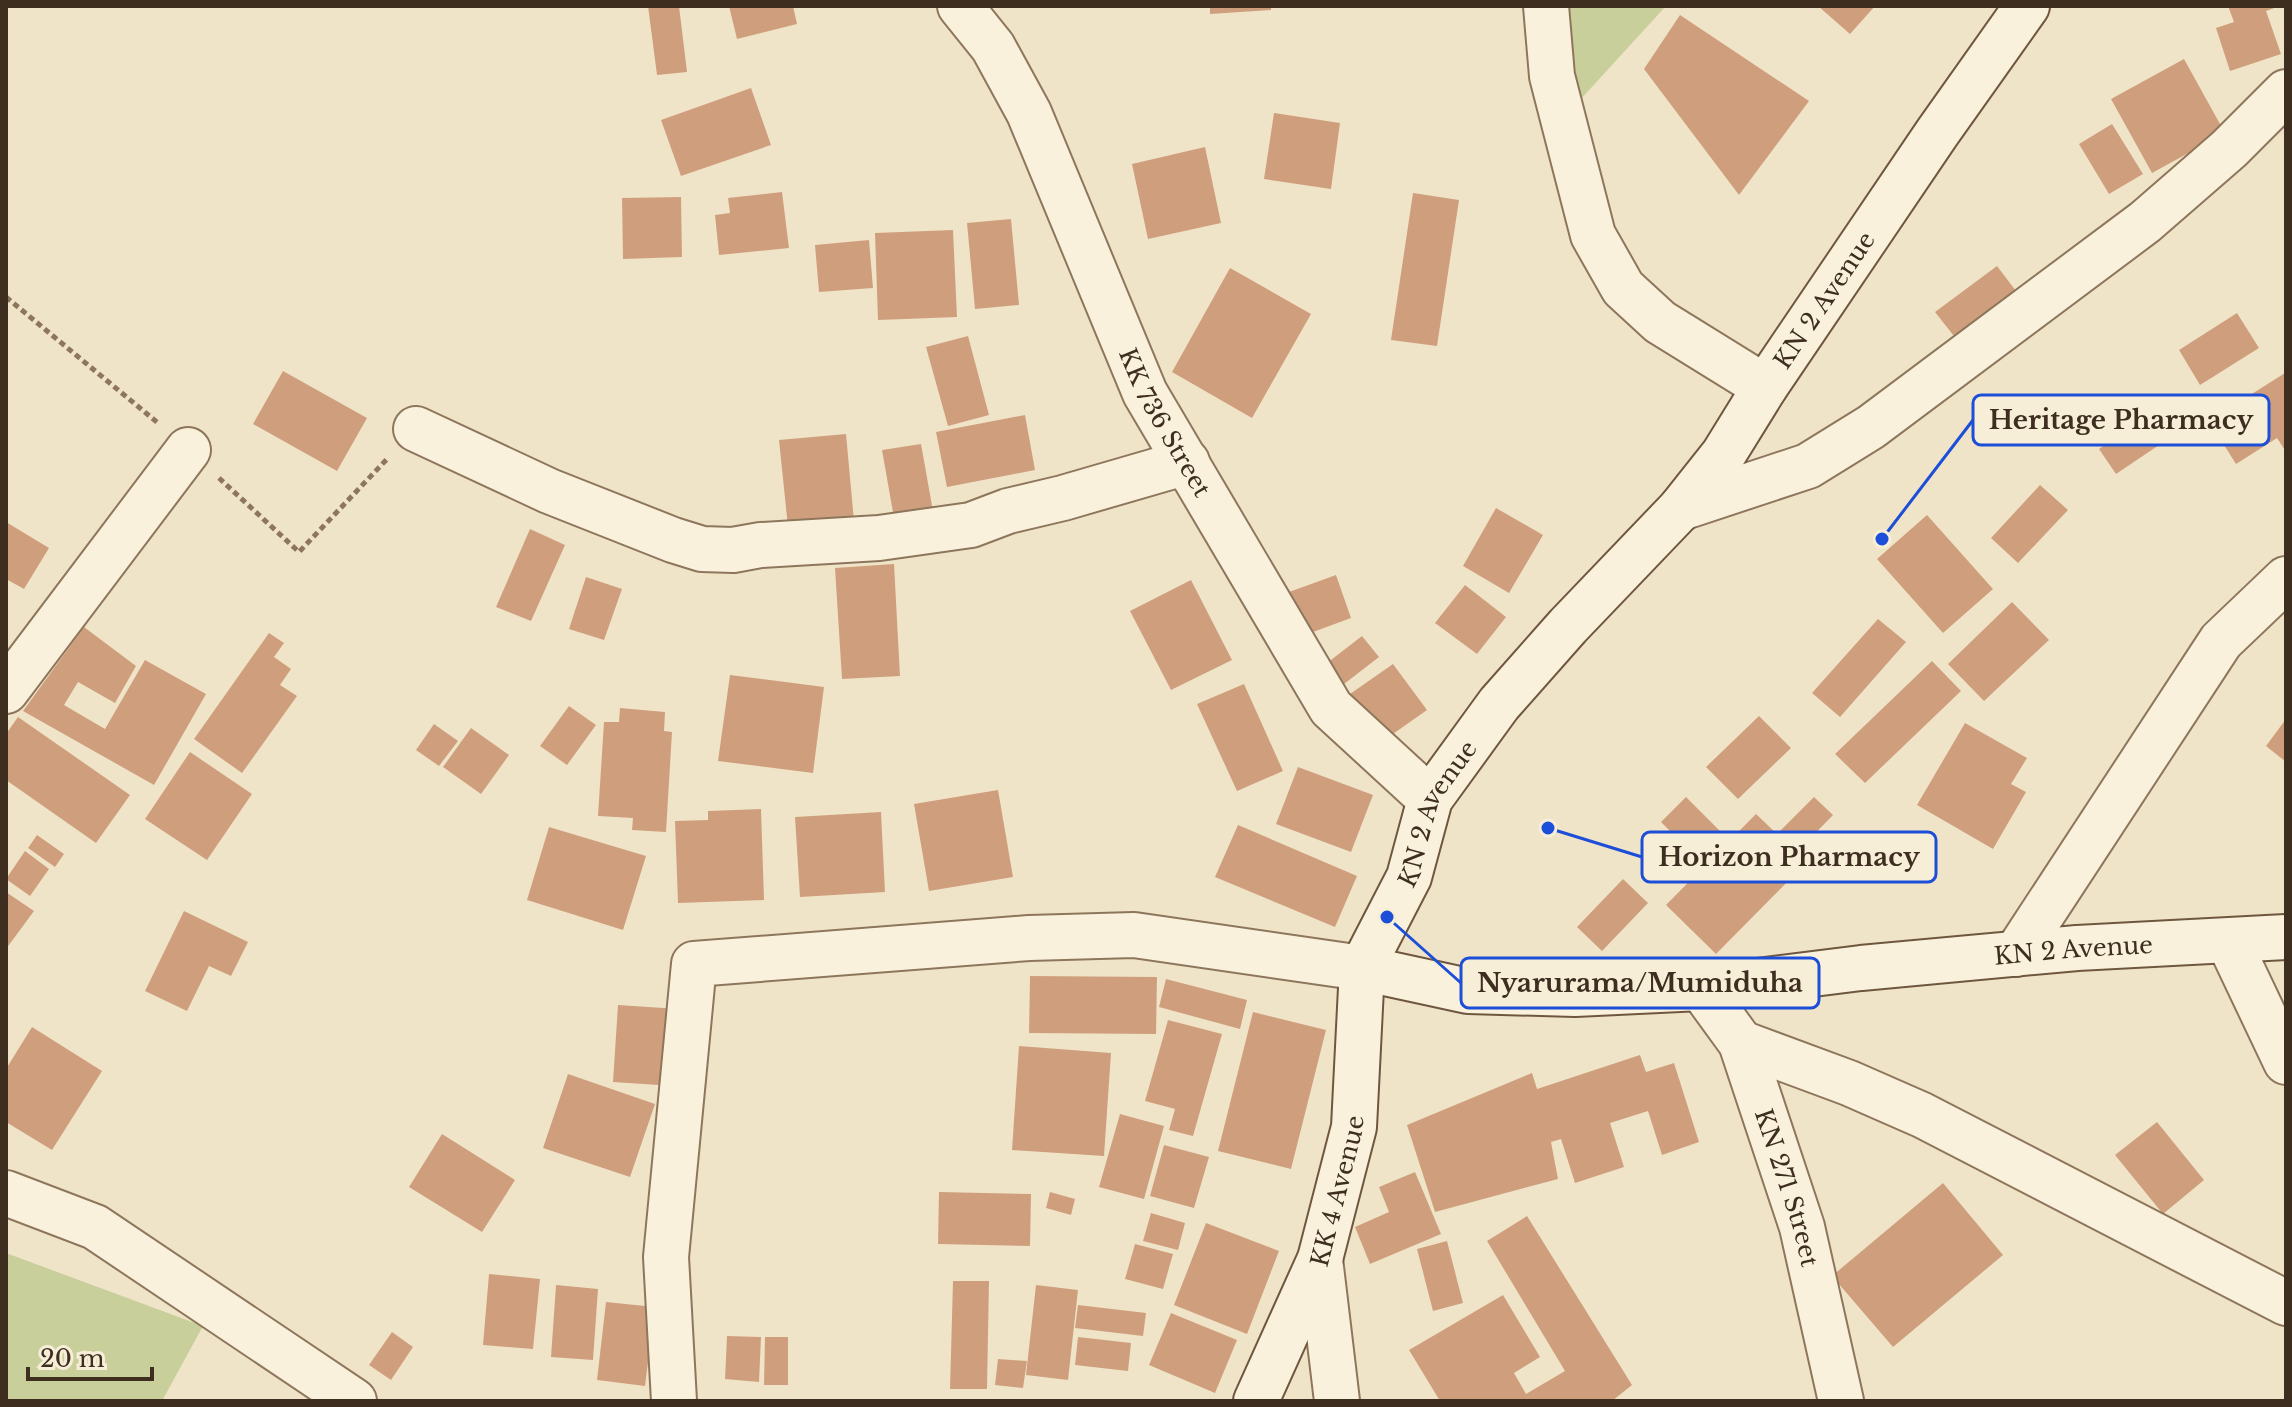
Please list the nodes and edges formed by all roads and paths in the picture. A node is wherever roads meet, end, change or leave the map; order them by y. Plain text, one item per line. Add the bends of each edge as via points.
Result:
1 (960, 6) edge
2 (1546, 6) edge
3 (2027, 6) edge
4 (2286, 92) edge
5 (1765, 387) junction
6 (416, 429) dead end
7 (188, 450) dead end
8 (1187, 462) junction
9 (1681, 508) junction
10 (2286, 579) edge
11 (6, 691) edge
12 (1430, 799) junction
13 (2286, 937) edge
14 (2229, 942) junction
15 (2016, 954) junction
16 (1362, 968) junction
17 (1701, 988) junction
18 (1741, 1043) junction
19 (2286, 1062) edge
20 (6, 1193) edge
21 (1320, 1259) junction
22 (2286, 1303) edge
23 (354, 1401) edge
24 (674, 1401) edge
25 (1256, 1401) edge
26 (1337, 1401) edge
27 (1841, 1401) edge

1 - 8 street, KK 736 Street via 993,47 1029,113 1145,393
2 - 5 street via 1552,76 1593,235 1623,288 1660,322
3 - 5 street, KN 2 Avenue
4 - 9 street via 2145,222 1871,427 1808,466
5 - 9 street, KN 2 Avenue via 1723,455
6 - 8 street via 549,491 702,549 879,538 971,525
7 - 11 street
8 - 12 street, KK 736 Street via 1331,708
9 - 12 street, KN 2 Avenue via 1499,704
10 - 15 street via 2221,641
12 - 16 street, KN 2 Avenue via 1409,877
13 - 14 street, KN 2 Avenue
14 - 15 street, KN 2 Avenue
14 - 19 street
15 - 17 street, KN 2 Avenue
16 - 17 street, KN 2 Avenue via 1468,991 1575,994
16 - 21 street, KK 4 Avenue via 1354,1127
16 - 24 street via 1134,935 694,964 666,1257
17 - 18 street, KN 271 Street
18 - 22 street via 1922,1115
18 - 27 street, KN 271 Street via 1802,1227
20 - 23 street via 95,1227
21 - 25 street, KK 4 Avenue
21 - 26 street

